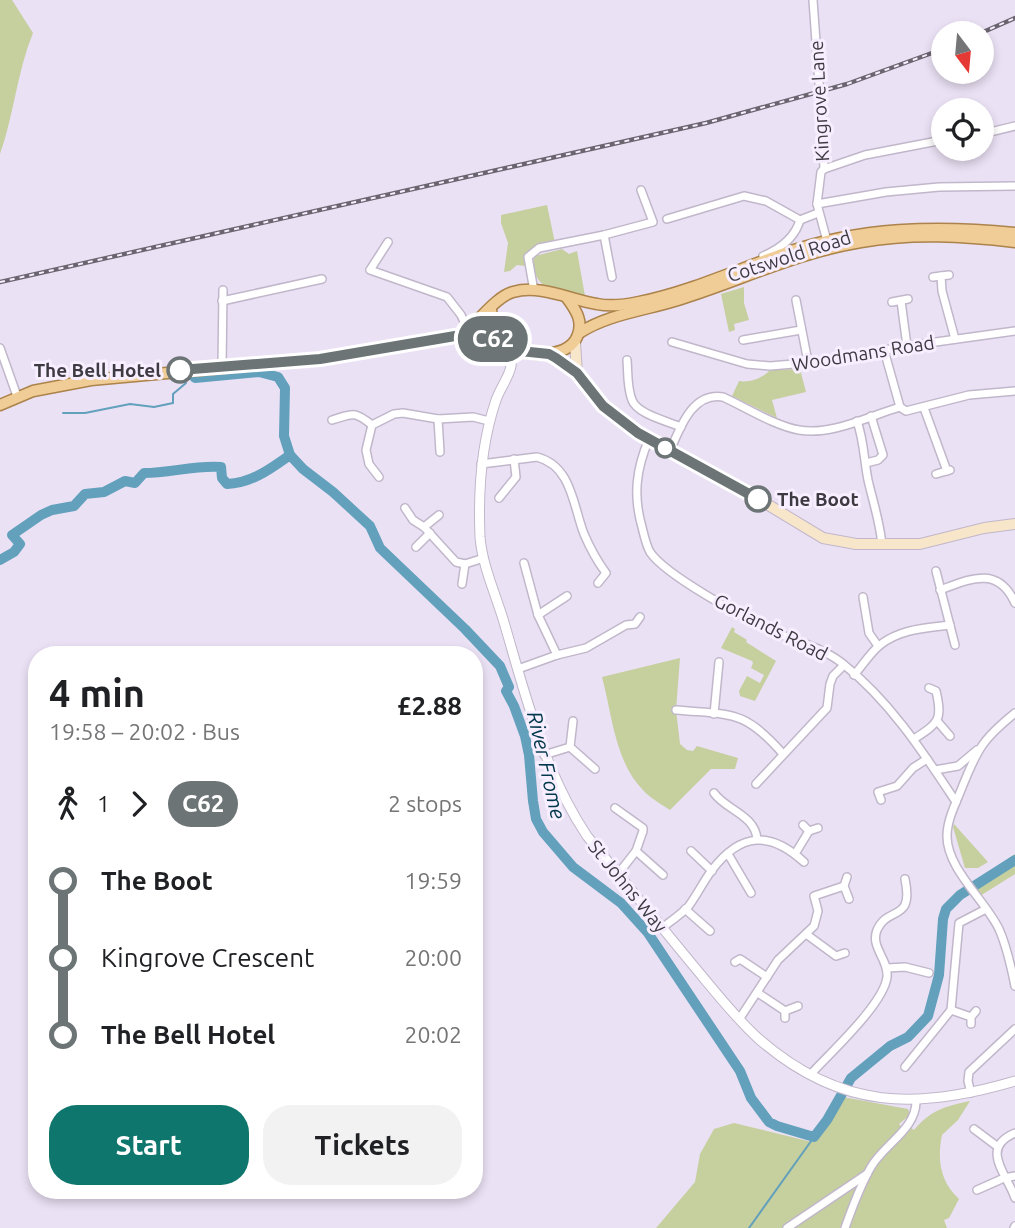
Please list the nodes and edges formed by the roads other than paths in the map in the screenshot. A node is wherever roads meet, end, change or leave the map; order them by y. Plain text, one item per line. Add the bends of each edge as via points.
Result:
1 (813, 0) edge
2 (1015, 126) edge
3 (994, 131) edge
4 (931, 142) edge
5 (824, 169) junction
6 (1015, 186) edge
7 (642, 190) dead end
8 (817, 204) junction
9 (818, 213) junction
10 (678, 215) junction
11 (667, 219) dead end
12 (800, 220) junction
13 (682, 224) dead end
14 (1015, 233) edge
15 (604, 235) junction
16 (827, 241) junction
17 (388, 242) dead end
18 (1015, 242) edge
19 (618, 256) dead end
20 (608, 258) junction
21 (724, 271) dead end
22 (941, 276) dead end
23 (612, 277) dead end
24 (322, 279) dead end
25 (223, 290) dead end
26 (534, 291) junction
27 (567, 298) junction
28 (796, 300) dead end
29 (900, 300) dead end
30 (222, 301) junction
31 (491, 309) junction
32 (461, 315) junction
33 (478, 321) junction
34 (802, 330) junction
35 (1015, 331) edge
36 (467, 334) junction
37 (577, 337) junction
38 (748, 337) dead end
39 (955, 339) junction
40 (672, 342) dead end
41 (503, 344) junction
42 (907, 346) junction
43 (0, 348) edge
44 (884, 350) junction
45 (534, 353) junction
46 (549, 354) junction
47 (808, 362) junction
48 (222, 366) junction
49 (512, 366) junction
50 (625, 366) dead end
51 (577, 373) junction
52 (1015, 391) edge
53 (17, 396) junction
54 (0, 405) edge
55 (900, 407) junction
56 (923, 408) junction
57 (871, 416) junction
58 (438, 419) junction
59 (332, 420) dead end
60 (489, 421) junction
61 (857, 421) junction
62 (372, 425) junction
63 (681, 427) junction
64 (649, 439) junction
65 (670, 451) junction
66 (440, 452) dead end
67 (514, 459) junction
68 (866, 463) junction
69 (481, 464) junction
70 (936, 474) dead end
71 (379, 477) dead end
72 (499, 498) dead end
73 (410, 511) dead end
74 (439, 515) dead end
75 (1015, 524) edge
76 (427, 530) junction
77 (883, 545) junction
78 (416, 547) dead end
79 (484, 558) junction
80 (524, 563) dead end
81 (466, 564) junction
82 (936, 571) dead end
83 (598, 583) dead end
84 (462, 584) dead end
85 (940, 590) junction
86 (567, 596) dead end
87 (863, 597) dead end
88 (1015, 603) edge
89 (538, 615) junction
90 (640, 617) dead end
91 (950, 625) junction
92 (956, 645) dead end
93 (878, 646) junction
94 (557, 655) junction
95 (719, 662) dead end
96 (844, 665) junction
97 (518, 669) junction
98 (854, 675) junction
99 (945, 687) dead end
100 (676, 710) dead end
101 (1015, 713) edge
102 (714, 714) junction
103 (573, 721) dead end
104 (938, 722) junction
105 (950, 736) dead end
106 (914, 739) junction
107 (570, 747) junction
108 (978, 748) junction
109 (783, 754) junction
110 (544, 755) junction
111 (927, 759) junction
112 (595, 769) dead end
113 (935, 770) junction
114 (756, 783) dead end
115 (875, 783) dead end
116 (714, 793) dead end
117 (956, 802) junction
118 (615, 808) dead end
119 (803, 825) dead end
120 (757, 839) junction
121 (636, 851) junction
122 (691, 851) dead end
123 (727, 853) junction
124 (795, 854) junction
125 (804, 862) dead end
126 (712, 871) junction
127 (618, 874) junction
128 (663, 875) dead end
129 (847, 877) dead end
130 (905, 878) dead end
131 (844, 886) junction
132 (751, 893) dead end
133 (849, 899) dead end
134 (685, 909) junction
135 (986, 909) junction
136 (662, 928) junction
137 (710, 931) dead end
138 (806, 934) junction
139 (743, 950) dead end
140 (845, 953) dead end
141 (887, 968) junction
142 (766, 977) junction
143 (919, 979) dead end
144 (1015, 986) edge
145 (758, 993) junction
146 (798, 1006) dead end
147 (951, 1010) junction
148 (973, 1017) dead end
149 (740, 1018) junction
150 (1015, 1029) edge
151 (905, 1067) dead end
152 (810, 1075) junction
153 (1015, 1080) edge
154 (971, 1093) junction
155 (916, 1100) junction
156 (1015, 1133) edge
157 (975, 1134) dead end
158 (998, 1147) junction
159 (868, 1174) junction
160 (1015, 1176) edge
161 (1004, 1178) junction
162 (979, 1187) dead end
163 (1015, 1198) edge
164 (787, 1228) edge
165 (845, 1228) edge

1 - 5 street, Kingrove Lane, bridge
2 - 3 street
4 - 5 street via 865,155
5 - 8 street, Kingrove Lane
6 - 8 street via 939,187
7 - 15 street via 653,222
8 - 9 street, Kingrove Lane
9 - 12 street, Cotswold Road
9 - 16 street, Kingrove Lane
10 - 11 street
10 - 12 street via 734,197 754,197
10 - 13 street
12 - 21 street, Cotswold Road via 787,242
14 - 16 main road, Cotswold Road via 929,228 865,232
15 - 20 street
15 - 26 street via 532,252 528,257
16 - 27 main road, Cotswold Road via 639,302 613,306
17 - 32 street via 370,270 442,294
18 - 37 main road, Cotswold Road via 928,235 860,242 600,321
19 - 20 street
20 - 23 street
22 - 39 street
24 - 30 street via 283,282
25 - 30 street
26 - 27 main road
26 - 31 main road via 510,293
27 - 37 main road via 579,316
28 - 34 street
29 - 42 street
30 - 48 street
31 - 33 main road
31 - 41 main road via 493,330
32 - 33 street
32 - 36 street
33 - 36 main road
34 - 38 street
34 - 47 street
35 - 39 street, Woodmans Road
36 - 41 main road
36 - 48 main road via 320,359
37 - 46 main road via 566,348
37 - 51 main road
39 - 42 street, Woodmans Road
40 - 47 street, Woodmans Road via 747,364
41 - 45 main road
41 - 49 street via 512,356
42 - 44 street, Woodmans Road
43 - 53 street
44 - 47 street, Woodmans Road
44 - 55 street
45 - 46 main road
45 - 49 street
46 - 51 main road
48 - 53 main road via 91,380
49 - 60 street, St Johns Way
50 - 63 street via 634,404
51 - 64 main road via 603,406
52 - 56 street via 970,395
53 - 54 main road
55 - 56 street via 906,411
55 - 57 street
56 - 70 street via 949,471
57 - 61 street
57 - 68 street via 883,455
58 - 60 street
58 - 62 street via 403,413
58 - 66 street
59 - 62 street via 355,414
60 - 69 street, St Johns Way
61 - 63 street via 800,430 718,396 696,403
61 - 68 street
62 - 71 street via 366,450
63 - 65 street
64 - 65 main road
64 - 96 street, Gorlands Road via 636,478 636,502 645,539 656,560 683,581 768,629 822,650
65 - 77 main road via 823,538
67 - 69 street
67 - 72 street via 516,477
67 - 83 street via 544,459 567,481 588,545 606,573
68 - 77 street
69 - 79 street, St Johns Way
73 - 76 street
74 - 76 street
75 - 77 main road via 920,544
76 - 78 street
76 - 81 street via 452,560
79 - 81 street
79 - 97 street, St Johns Way
80 - 89 street
81 - 84 street
82 - 85 street
85 - 88 street via 987,578 1000,582
85 - 91 street
86 - 89 street
87 - 93 street via 869,634
89 - 94 street
90 - 94 street via 597,643
91 - 92 street
91 - 93 street via 898,634
93 - 98 street
94 - 97 street
95 - 102 street
96 - 98 street, Gorlands Road
96 - 109 street via 833,676 827,708
97 - 110 street, St Johns Way
98 - 106 street, Gorlands Road
99 - 104 street via 932,690 941,711
100 - 102 street
101 - 108 street
102 - 109 street via 740,717 755,725
103 - 107 street
104 - 105 street
104 - 106 street
106 - 111 street, Gorlands Road
107 - 110 street
107 - 112 street
108 - 113 street via 958,766
108 - 117 street
109 - 114 street
110 - 127 street, St Johns Way via 573,815
111 - 113 street, Gorlands Road
111 - 115 street via 879,796
113 - 117 street, Gorlands Road
116 - 120 street via 756,830
117 - 135 street via 947,836 950,853
118 - 121 street via 647,827
119 - 124 street via 814,830
120 - 123 street
120 - 124 street via 779,843
121 - 127 street
121 - 128 street
122 - 126 street
123 - 126 street
123 - 132 street
124 - 125 street
126 - 134 street
127 - 136 street, St Johns Way
129 - 131 street
130 - 141 street via 912,894 903,909 877,928 877,947
131 - 133 street
131 - 138 street via 814,896 818,918
134 - 136 street
134 - 137 street
135 - 144 street via 1010,959
135 - 147 street via 959,923
136 - 149 street, St Johns Way
138 - 140 street via 836,956
138 - 142 street
139 - 142 street via 737,961
141 - 143 street via 925,971
141 - 152 street via 885,986 872,1006
142 - 145 street
145 - 146 street via 785,1015
145 - 149 street
147 - 148 street
147 - 151 street
149 - 152 street, St Johns Way via 786,1061
150 - 154 street via 969,1072
152 - 155 street, St Johns Way via 868,1096
153 - 154 street, St Johns Way
154 - 155 street, St Johns Way
155 - 159 street via 911,1120
156 - 158 street
157 - 158 street
158 - 161 street
159 - 164 street
159 - 165 street
160 - 161 street
161 - 162 street
161 - 163 street

